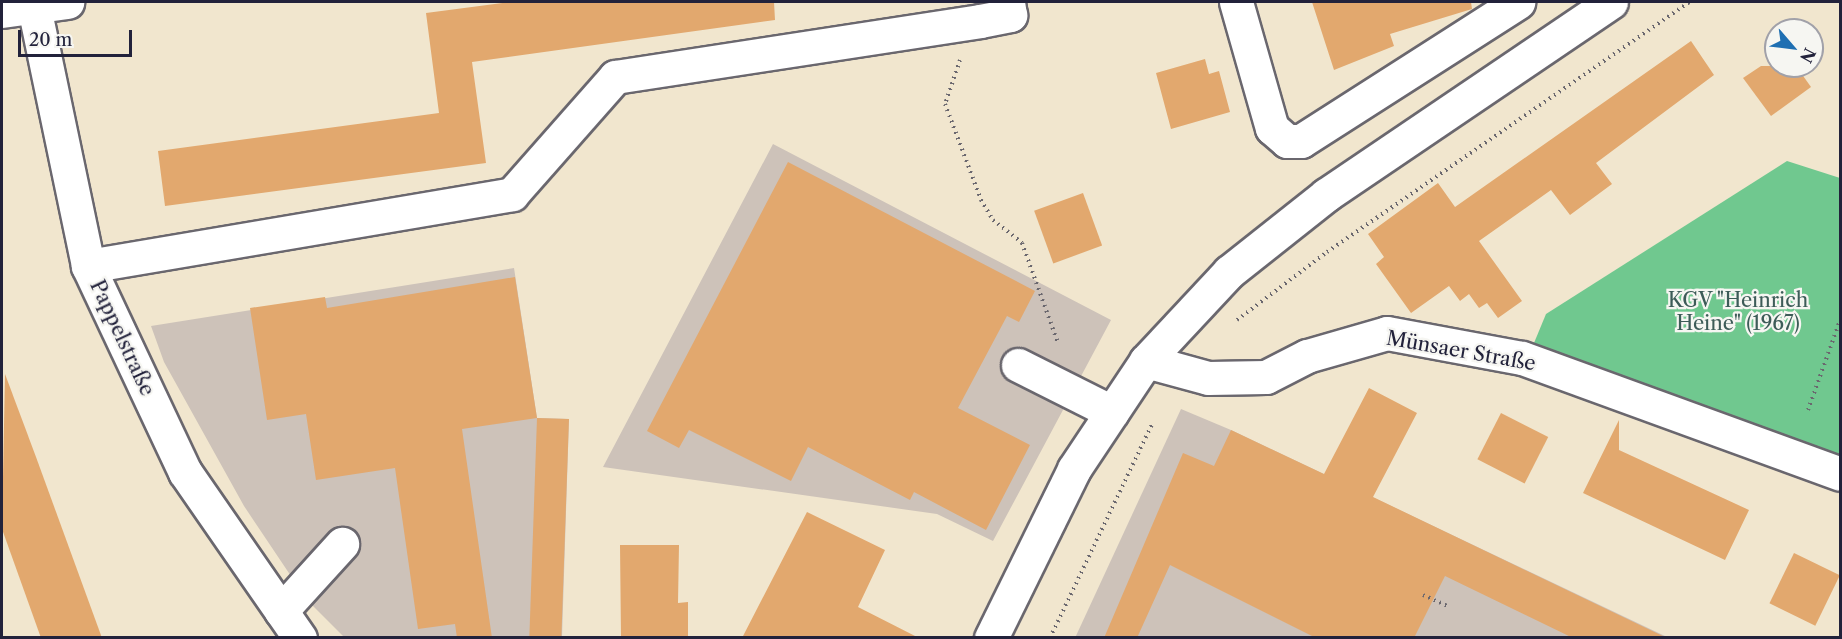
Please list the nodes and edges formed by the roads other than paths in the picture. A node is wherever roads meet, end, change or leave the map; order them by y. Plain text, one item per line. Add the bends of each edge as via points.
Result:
1 (66, 2) edge
2 (1008, 2) edge
3 (1236, 2) edge
4 (1518, 2) edge
5 (1611, 2) edge
6 (33, 4) edge
7 (2, 11) edge
8 (88, 266) junction
9 (1146, 361) junction
10 (1018, 365) dead end
11 (1112, 412) junction
12 (1840, 474) edge
13 (342, 544) dead end
14 (281, 611) junction
15 (300, 638) edge
16 (991, 638) edge

1 - 6 street
2 - 8 street via 1010,15 980,21 615,77 512,194
3 - 4 street via 1272,128 1287,141 1300,141
5 - 9 street via 1326,195 1229,272
6 - 7 street
6 - 8 street, Pappelstraße
8 - 14 street, Pappelstraße via 184,472
9 - 11 street
9 - 12 street, Münsaer Straße via 1208,378 1266,378 1307,356 1387,333 1522,358
10 - 11 street
11 - 16 street via 1074,469
13 - 14 street
14 - 15 street, Pappelstraße

